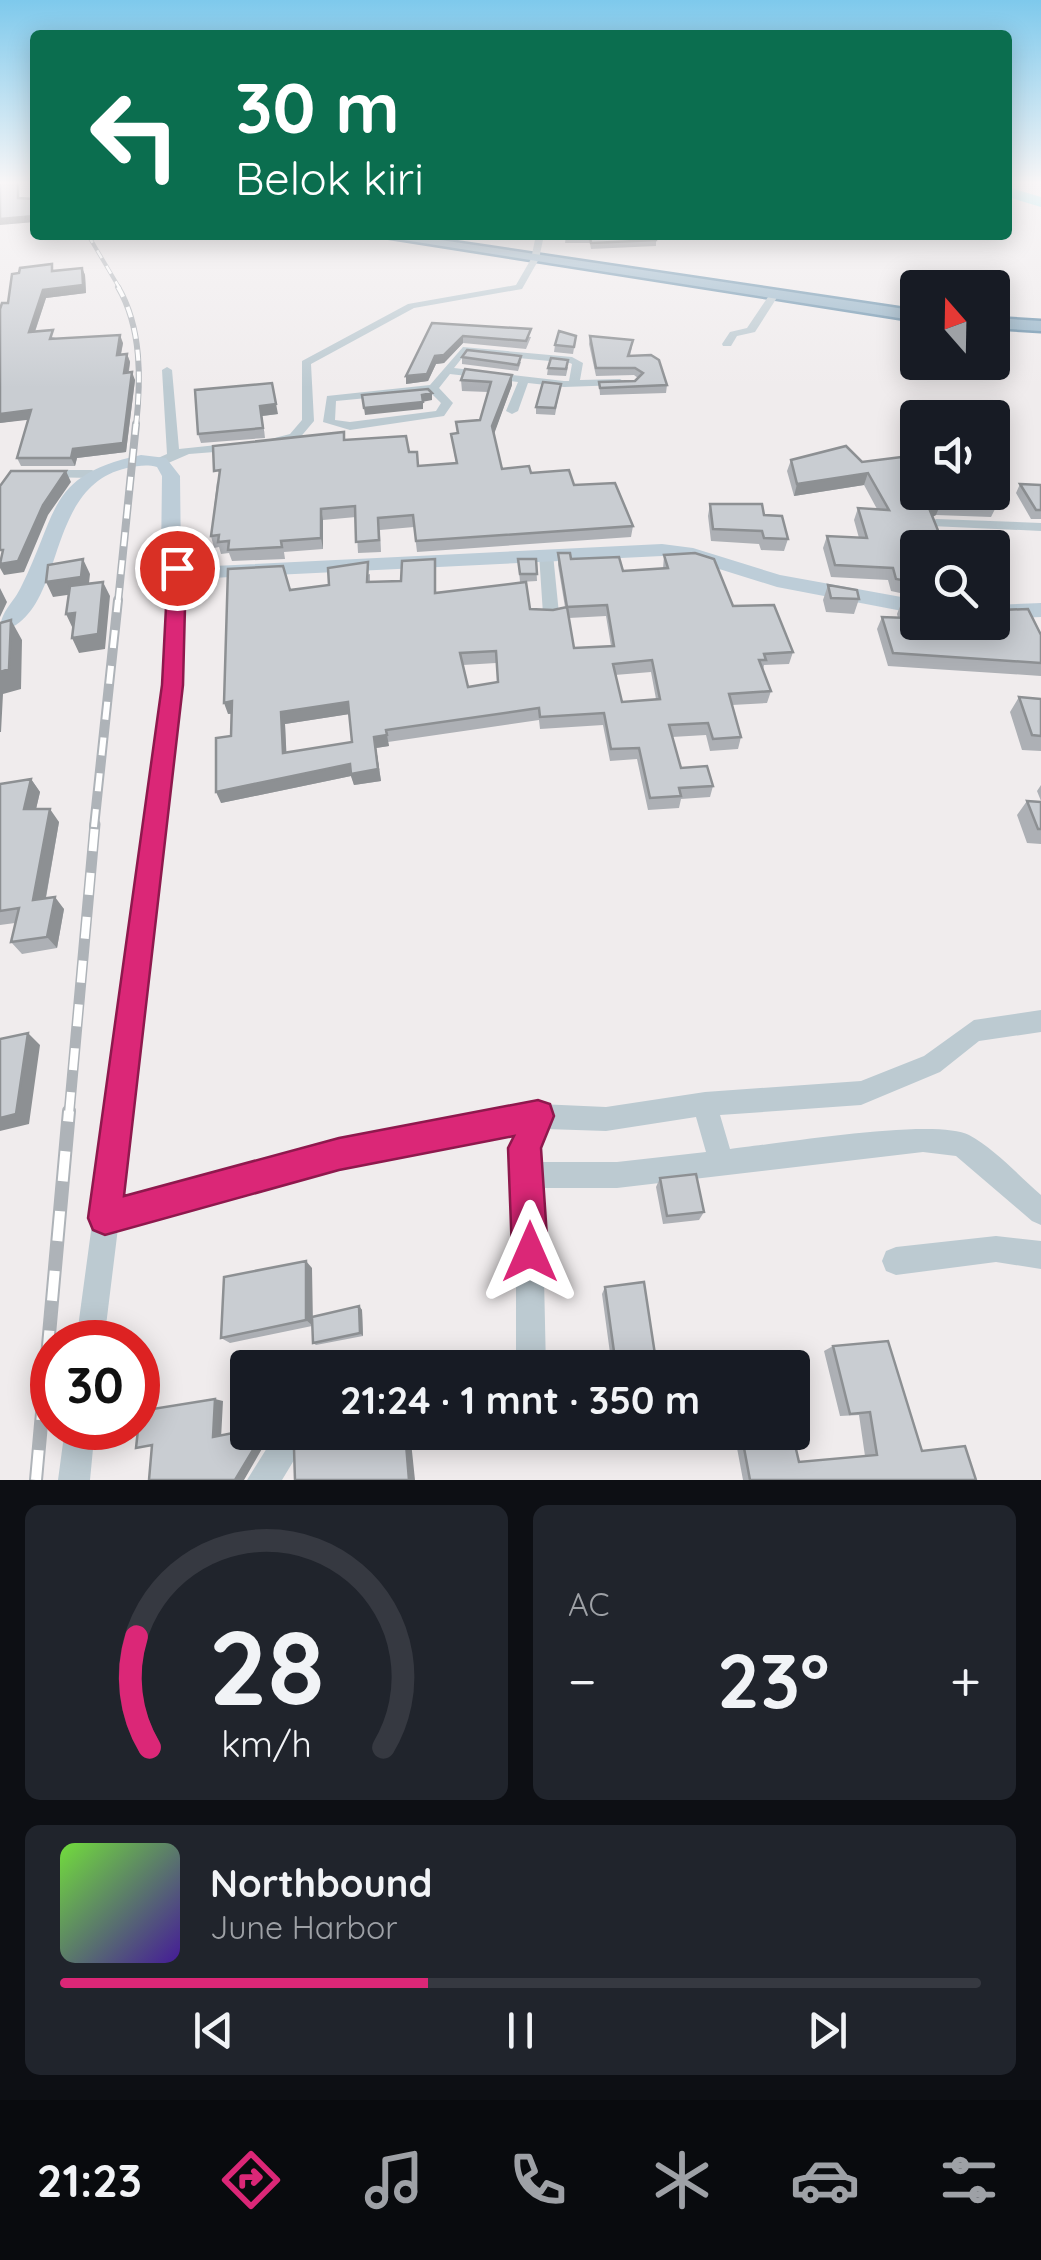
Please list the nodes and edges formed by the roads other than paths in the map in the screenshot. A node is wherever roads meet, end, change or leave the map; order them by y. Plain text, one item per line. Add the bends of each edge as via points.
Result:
1 (477, 250) edge
2 (537, 250) edge
3 (535, 259) junction
4 (773, 296) junction
5 (900, 314) edge
6 (1010, 324) edge
7 (1041, 326) edge
8 (727, 344) dead end
9 (459, 347) edge
10 (167, 370) dead end
11 (446, 370) junction
12 (524, 380) junction
13 (634, 382) edge
14 (574, 384) junction
15 (433, 388) junction
16 (307, 396) junction
17 (331, 398) junction
18 (512, 411) dead end
19 (168, 458) junction
20 (27, 474) edge
21 (92, 474) junction
22 (936, 524) edge
23 (1041, 527) edge
24 (546, 554) junction
25 (177, 568) junction
26 (900, 603) edge
27 (1041, 610) edge
28 (1010, 611) edge
29 (552, 614) edge
30 (0, 625) edge
31 (1041, 1021) edge
32 (705, 1104) junction
33 (538, 1116) junction
34 (720, 1162) junction
35 (530, 1175) junction
36 (1041, 1212) edge
37 (105, 1218) junction
38 (1041, 1254) edge
39 (896, 1261) dead end
40 (93, 1320) edge
41 (531, 1350) edge
42 (77, 1450) edge
43 (284, 1450) edge
44 (74, 1480) edge
45 (263, 1480) edge

1 - 3 highway
2 - 3 street
3 - 4 highway
3 - 16 street via 518,287 411,306 306,362
4 - 5 highway
4 - 8 street via 751,330 734,334
6 - 7 highway
9 - 11 street
10 - 19 street
11 - 12 street
11 - 14 street via 463,350 558,359 578,363
11 - 15 street
11 - 16 street via 422,386
12 - 14 street
12 - 18 street
13 - 14 street
15 - 17 street
15 - 17 street via 447,403 440,414 350,426 329,422
16 - 17 street
16 - 19 street via 308,421 294,437
19 - 21 main road
19 - 25 main road
20 - 21 street
21 - 30 main road via 64,508 18,611
22 - 23 street
24 - 25 main road via 238,573
24 - 26 main road via 686,552 777,581
24 - 29 street
25 - 37 street via 173,685
27 - 28 main road
31 - 32 street via 974,1031 932,1064 861,1093
32 - 33 street via 606,1119
32 - 34 street
33 - 35 street via 526,1137
33 - 37 street via 339,1154
34 - 35 street via 617,1176
34 - 36 street via 948,1142 972,1152
35 - 41 street
37 - 40 street
38 - 39 street via 996,1250
42 - 44 street
43 - 45 street

